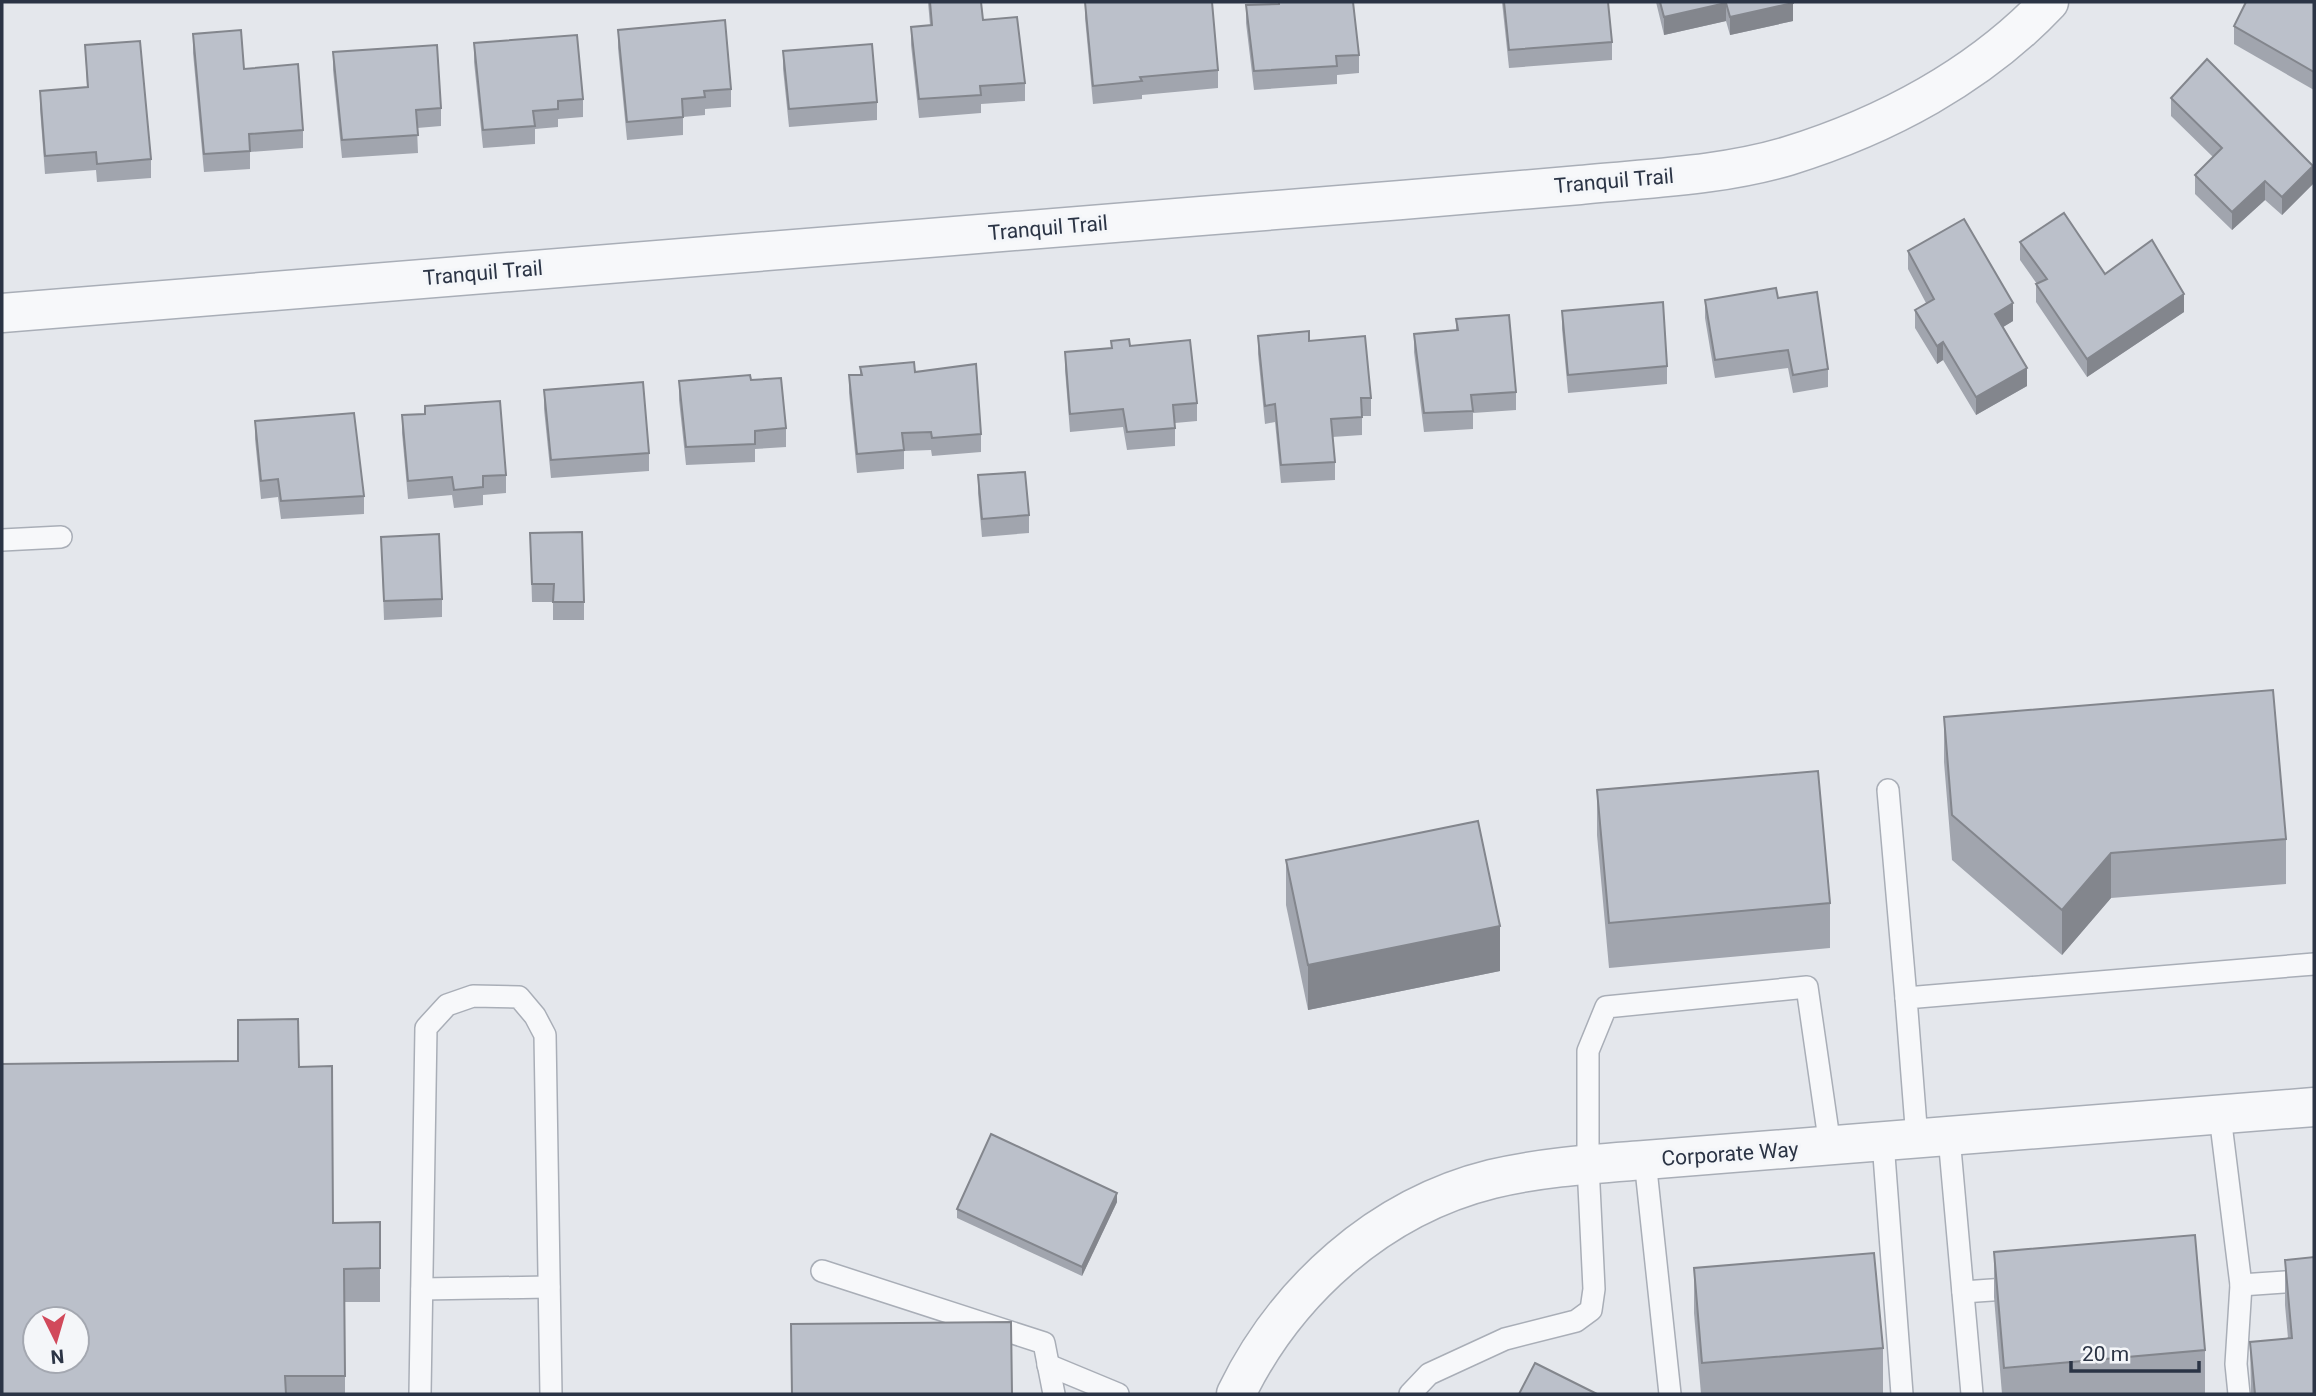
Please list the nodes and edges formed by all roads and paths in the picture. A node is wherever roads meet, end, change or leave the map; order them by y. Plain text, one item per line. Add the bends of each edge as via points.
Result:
1 (2049, 2) edge
2 (2, 313) edge
3 (61, 537) dead end
4 (2, 540) edge
5 (1888, 790) dead end
6 (2314, 964) edge
7 (1906, 998) junction
8 (2314, 1107) edge
9 (2220, 1116) junction
10 (1916, 1139) junction
11 (1830, 1146) junction
12 (1645, 1160) junction
13 (1588, 1165) junction
14 (822, 1271) dead end
15 (2314, 1280) edge
16 (2241, 1285) junction
17 (549, 1287) junction
18 (2040, 1287) edge
19 (422, 1289) junction
20 (1963, 1292) junction
21 (1048, 1365) junction
22 (420, 1394) edge
23 (551, 1394) edge
24 (1055, 1394) edge
25 (1118, 1394) edge
26 (1236, 1394) edge
27 (1410, 1394) edge
28 (1670, 1394) edge
29 (1902, 1394) edge
30 (1972, 1394) edge
31 (2239, 1394) edge

1 - 2 street, Tranquil Trail via 1978,64 1914,104 1851,134 1784,158 1715,172
3 - 4 lane
5 - 7 lane
6 - 7 lane
7 - 10 lane
8 - 9 street, Corporate Way
9 - 10 street, Corporate Way
9 - 16 lane
10 - 11 street, Corporate Way
10 - 20 lane
10 - 29 lane
11 - 12 street, Corporate Way
11 - 13 lane via 1807,987 1606,1007 1588,1051
12 - 13 street, Corporate Way
12 - 28 lane
13 - 26 street, Corporate Way via 1491,1179 1425,1203 1372,1234 1324,1272 1287,1311 1252,1361
13 - 27 lane via 1591,1310 1576,1321 1505,1339 1429,1374
14 - 21 lane via 1044,1343
15 - 16 lane
16 - 31 lane via 2236,1364
17 - 19 lane
17 - 19 lane via 545,1035 519,997 473,996 447,1005 426,1028
17 - 23 lane
18 - 20 lane
19 - 22 lane
20 - 30 lane
21 - 24 lane
21 - 25 lane

